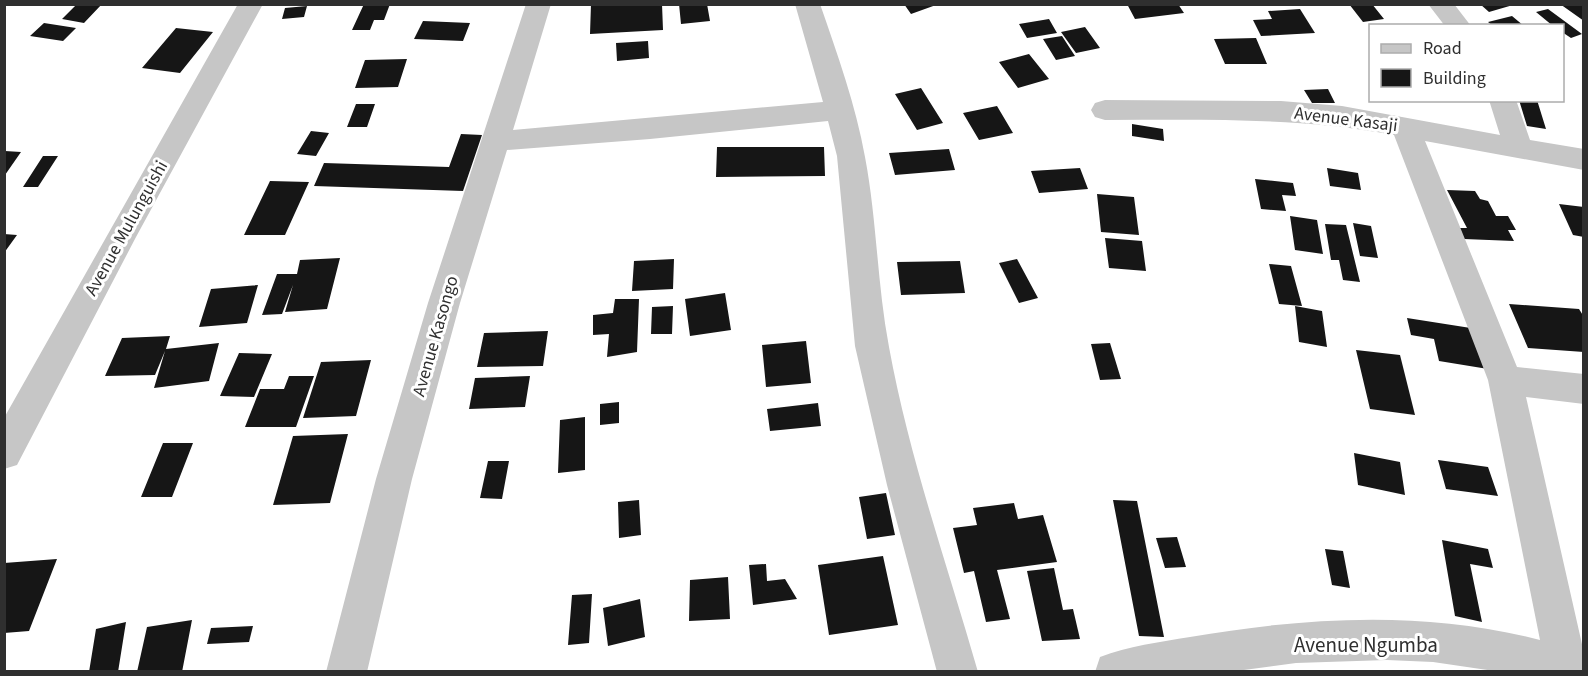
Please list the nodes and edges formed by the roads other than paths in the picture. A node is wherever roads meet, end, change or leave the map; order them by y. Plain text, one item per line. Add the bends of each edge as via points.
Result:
1 (250, 4) edge
2 (539, 4) edge
3 (807, 4) edge
4 (1440, 4) edge
5 (1457, 24) edge
6 (1504, 102) edge
7 (838, 110) junction
8 (1105, 110) dead end
9 (1405, 127) junction
10 (495, 141) junction
11 (1518, 147) junction
12 (1584, 160) edge
13 (1505, 380) junction
14 (1584, 390) edge
15 (4, 453) edge
16 (1186, 664) edge
17 (1573, 670) edge
18 (346, 672) edge
19 (958, 672) edge
20 (1115, 672) edge

1 - 15 street, Avenue Mulunguishi
2 - 10 street, Avenue Kasongo
3 - 7 street
4 - 5 street
6 - 11 street
7 - 10 street
7 - 19 street via 851,156 872,346 905,485
8 - 9 street, Avenue Kasaji via 1281,111
9 - 11 street, Avenue Kasaji
9 - 13 street
10 - 18 street, Avenue Kasongo via 391,490
11 - 12 street, Avenue Kasaji
13 - 14 street
13 - 17 street
16 - 17 street, Avenue Ngumba via 1318,641 1408,640 1478,647
16 - 20 street, Avenue Ngumba

